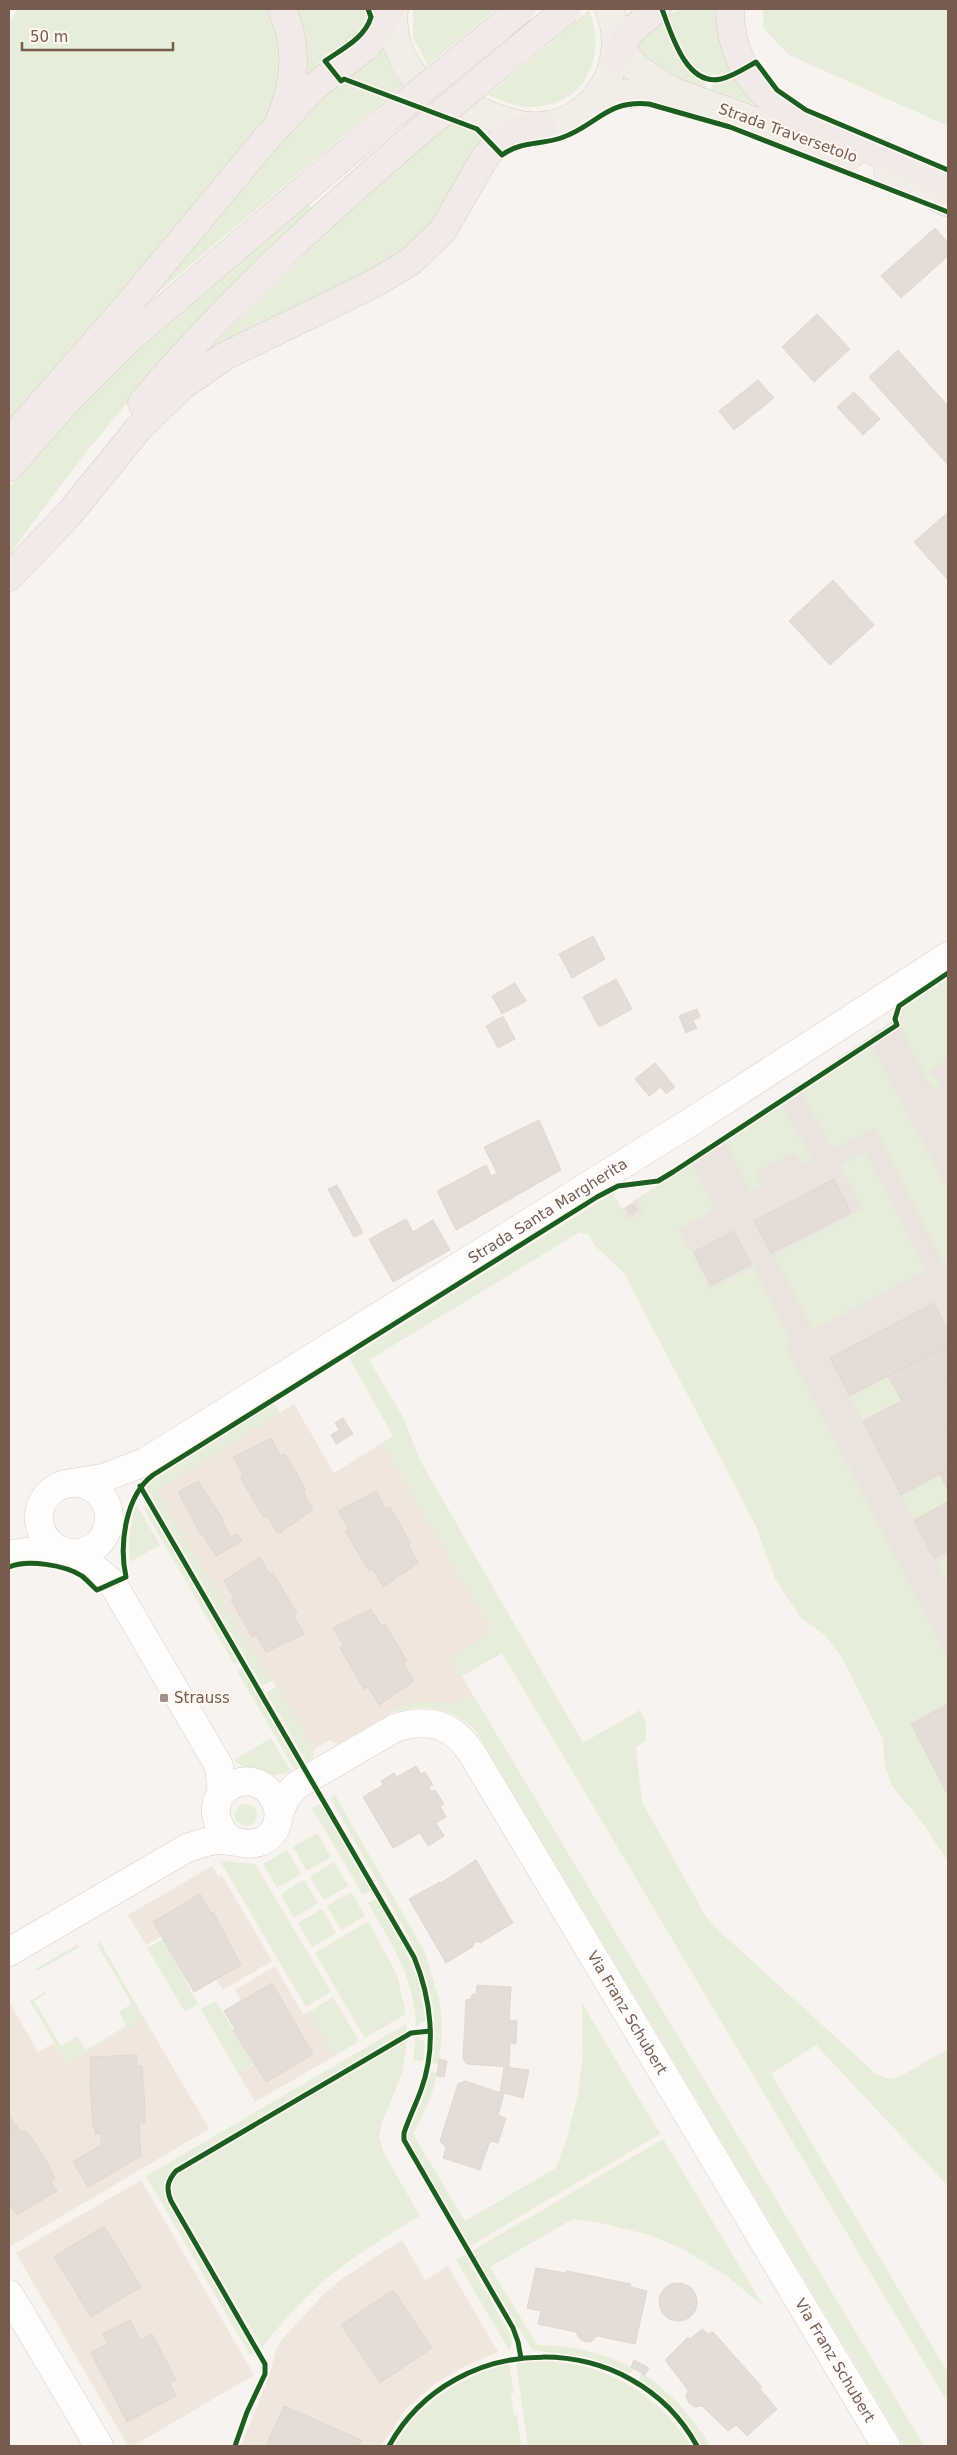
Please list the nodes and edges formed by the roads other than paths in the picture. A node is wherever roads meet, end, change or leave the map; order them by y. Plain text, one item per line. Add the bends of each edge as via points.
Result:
1 (282, 9) edge
2 (521, 9) edge
3 (567, 9) edge
4 (657, 9) edge
5 (730, 9) edge
6 (390, 16) edge
7 (615, 36) edge
8 (414, 76) dead end
9 (674, 93) junction
10 (472, 108) dead end
11 (579, 113) junction
12 (542, 126) junction
13 (265, 140) junction
14 (900, 177) junction
15 (948, 186) edge
16 (948, 203) edge
17 (9, 440) edge
18 (9, 467) edge
19 (9, 577) edge
20 (948, 956) edge
21 (145, 1462) junction
22 (72, 1483) junction
23 (40, 1513) junction
24 (108, 1528) junction
25 (9, 1543) edge
26 (62, 1551) junction
27 (9, 1555) edge
28 (113, 1584) junction
29 (219, 1766) junction
30 (256, 1784) junction
31 (297, 1785) junction
32 (219, 1805) junction
33 (279, 1814) junction
34 (232, 1841) junction
35 (187, 1848) junction
36 (9, 1952) edge
37 (9, 2294) edge
38 (98, 2446) edge
39 (886, 2446) edge

1 - 13 highway via 292,43 292,72 284,109
2 - 18 highway, bridge via 129,339 68,400
3 - 19 highway, bridge via 301,235 209,326 103,450
4 - 7 highway
5 - 15 highway via 740,58 755,84 776,105 806,124 898,161
6 - 8 main road via 402,57
6 - 13 highway via 368,45 314,87
7 - 9 main road via 639,70
7 - 11 main road via 607,84
9 - 11 main road via 620,94
9 - 14 main road, Strada Traversetolo via 835,149
10 - 12 main road via 515,124
11 - 12 main road
12 - 19 highway via 516,132 494,146 443,230 410,262 385,278 225,356 182,386 139,428 65,519
13 - 17 highway
14 - 15 main road, Strada Traversetolo
14 - 16 main road, Strada Traversetolo
20 - 21 street, Strada Santa Margherita via 705,1113
21 - 22 street, Strada Santa Margherita via 103,1478
21 - 24 street, Strada Santa Margherita via 127,1486
22 - 23 street, Strada Santa Margherita via 50,1493
22 - 24 street via 93,1488 101,1496 107,1506
23 - 25 street, Strada Santa Margherita
23 - 26 street via 44,1536
24 - 26 street, Strada Santa Margherita via 95,1546 85,1551
24 - 28 street
26 - 27 street, Strada Santa Margherita via 32,1550
26 - 28 street via 96,1568
28 - 29 street
29 - 30 street
29 - 32 street
30 - 31 street, Via Franz Schubert
30 - 32 street via 238,1782
30 - 33 street via 277,1803
31 - 33 street, Via Franz Schubert via 286,1797
31 - 39 street, Via Franz Schubert via 396,1728 413,1722 430,1722 450,1729 462,1741
32 - 34 street via 224,1835
32 - 35 street
33 - 34 street via 277,1824 263,1840 253,1844
34 - 35 street via 218,1840
35 - 36 street
37 - 38 street

